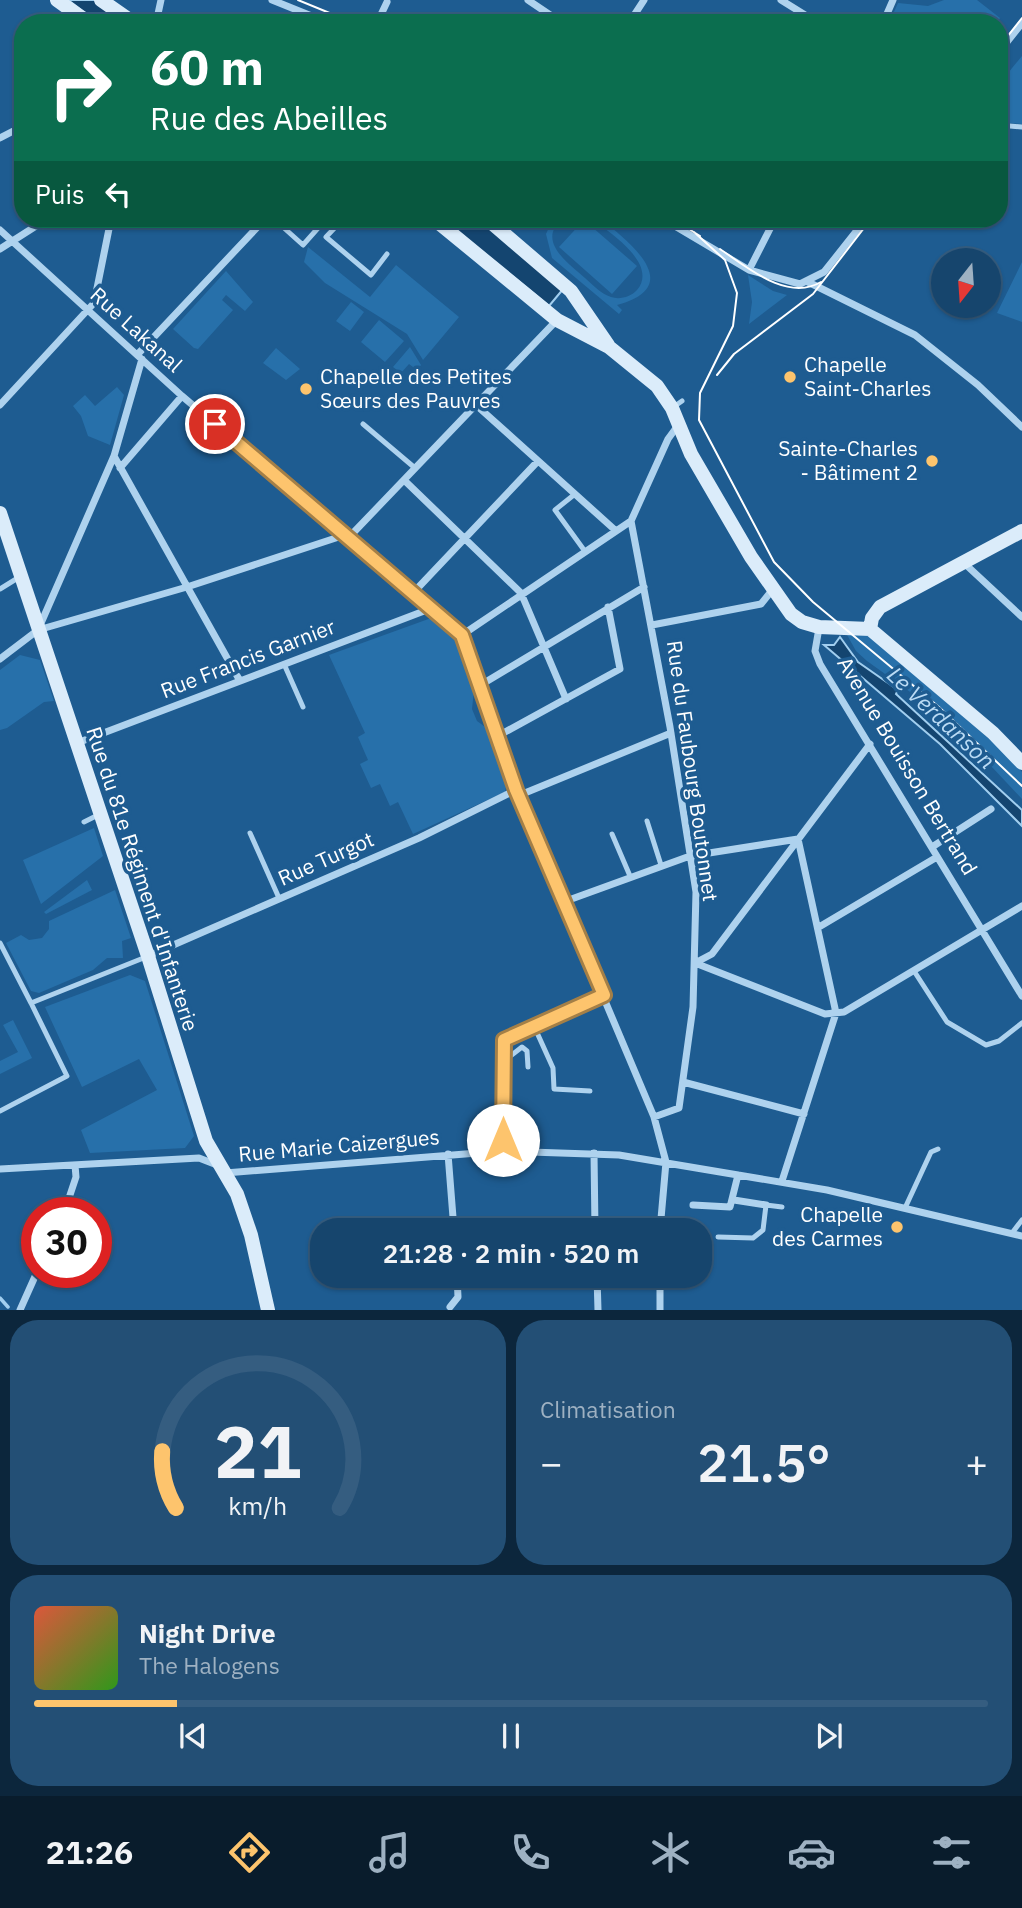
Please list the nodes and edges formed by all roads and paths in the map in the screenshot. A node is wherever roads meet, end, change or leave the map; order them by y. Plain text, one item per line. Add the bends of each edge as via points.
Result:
1 (57, 0) edge
2 (101, 0) edge
3 (272, 0) edge
4 (528, 0) edge
5 (781, 0) edge
6 (387, 2) dead end
7 (76, 14) edge
8 (121, 14) edge
9 (307, 14) edge
10 (381, 14) edge
11 (549, 14) edge
12 (804, 14) edge
13 (1022, 23) edge
14 (1008, 41) edge
15 (34, 228) edge
16 (109, 228) edge
17 (257, 228) edge
18 (284, 228) edge
19 (318, 228) edge
20 (334, 228) edge
21 (445, 228) edge
22 (498, 228) edge
23 (678, 228) edge
24 (770, 228) edge
25 (859, 228) edge
26 (0, 230) edge
27 (13, 242) junction
28 (0, 249) edge
29 (387, 254) dead end
30 (749, 270) junction
31 (808, 282) junction
32 (575, 297) junction
33 (89, 311) junction
34 (552, 317) junction
35 (609, 347) junction
36 (139, 357) junction
37 (182, 396) junction
38 (0, 405) edge
39 (476, 405) junction
40 (363, 424) dead end
41 (679, 424) junction
42 (1022, 427) edge
43 (114, 456) junction
44 (538, 461) junction
45 (120, 468) junction
46 (415, 468) junction
47 (404, 480) junction
48 (575, 494) junction
49 (0, 513) edge
50 (631, 521) junction
51 (615, 530) junction
52 (1022, 531) edge
53 (347, 536) junction
54 (465, 538) junction
55 (584, 550) junction
56 (964, 562) junction
57 (21, 576) junction
58 (187, 587) junction
59 (644, 587) junction
60 (0, 589) edge
61 (773, 589) junction
62 (413, 593) junction
63 (522, 593) junction
64 (608, 607) junction
65 (432, 608) junction
66 (1022, 617) edge
67 (652, 625) junction
68 (819, 627) junction
69 (870, 629) junction
70 (38, 630) junction
71 (462, 635) junction
72 (544, 648) junction
73 (0, 659) edge
74 (284, 664) junction
75 (240, 681) junction
76 (479, 686) junction
77 (566, 699) junction
78 (303, 707) dead end
79 (671, 733) junction
80 (496, 737) junction
81 (76, 743) junction
82 (870, 744) junction
83 (1021, 760) edge
84 (518, 792) junction
85 (991, 809) dead end
86 (100, 814) junction
87 (647, 821) dead end
88 (84, 822) dead end
89 (250, 833) dead end
90 (612, 834) dead end
91 (798, 839) junction
92 (932, 847) junction
93 (690, 856) junction
94 (937, 856) junction
95 (662, 865) junction
96 (630, 876) junction
97 (279, 898) junction
98 (566, 901) junction
99 (1022, 906) edge
100 (819, 927) junction
101 (982, 930) junction
102 (0, 943) edge
103 (148, 956) junction
104 (695, 963) junction
105 (914, 971) junction
106 (604, 995) junction
107 (1022, 996) edge
108 (31, 1003) junction
109 (836, 1013) junction
110 (1022, 1023) edge
111 (534, 1026) junction
112 (504, 1061) junction
113 (527, 1067) dead end
114 (683, 1082) junction
115 (590, 1091) dead end
116 (0, 1111) edge
117 (804, 1114) junction
118 (654, 1116) junction
119 (206, 1141) junction
120 (938, 1149) dead end
121 (503, 1151) junction
122 (594, 1153) junction
123 (448, 1154) junction
124 (199, 1158) junction
125 (666, 1162) junction
126 (75, 1165) junction
127 (0, 1169) edge
128 (223, 1170) junction
129 (738, 1175) junction
130 (782, 1181) junction
131 (69, 1197) edge
132 (734, 1200) junction
133 (692, 1205) dead end
134 (766, 1205) junction
135 (782, 1208) dead end
136 (905, 1208) junction
137 (453, 1218) edge
138 (595, 1218) edge
139 (661, 1218) edge
140 (1022, 1220) edge
141 (1012, 1233) junction
142 (1022, 1236) edge
143 (718, 1237) dead end
144 (30, 1288) edge
145 (458, 1288) edge
146 (597, 1288) edge
147 (660, 1288) edge
148 (450, 1307) dead end
149 (20, 1310) edge
150 (268, 1310) edge
151 (598, 1310) edge
152 (660, 1310) edge

1 - 7 main road
2 - 8 main road
3 - 9 street
4 - 11 street
5 - 12 street
6 - 10 street
13 - 14 street
15 - 27 street
16 - 33 street
17 - 36 street
18 - 19 lane via 303,245
20 - 29 lane via 326,237 371,275
21 - 34 main road
22 - 32 main road
23 - 30 street
24 - 30 street
25 - 31 street via 824,272
26 - 27 street, Rue Lakanal
27 - 28 street
27 - 33 street, Rue Lakanal
30 - 31 street via 789,283
31 - 42 street via 915,335
32 - 34 main road via 566,316
32 - 35 main road
33 - 36 street, Rue Lakanal
33 - 38 street
34 - 35 main road
34 - 39 street
35 - 41 main road via 677,404
36 - 37 street, Rue Lakanal
36 - 43 street
37 - 45 street
37 - 53 street, Rue Lakanal
39 - 44 street
39 - 46 street
40 - 46 lane
41 - 50 street
41 - 61 main road via 696,462
43 - 45 street
43 - 70 street
44 - 48 street
44 - 54 street
45 - 58 street
46 - 47 street
47 - 53 street
47 - 54 street
48 - 51 street
48 - 55 lane via 555,510
49 - 57 main road, Rue du 81e Régiment d'Infanterie
50 - 51 street
50 - 59 street, Rue du Faubourg Boutonnet
51 - 55 street
52 - 56 main road
53 - 58 street
53 - 62 street, Rue Lakanal
54 - 62 street
54 - 63 street
55 - 63 street
56 - 66 street
56 - 69 main road via 880,607
57 - 60 lane
57 - 70 main road, Rue du 81e Régiment d'Infanterie
58 - 70 street
58 - 75 street
59 - 64 street
59 - 67 street, Rue du Faubourg Boutonnet
61 - 67 street via 761,604
61 - 68 main road via 791,614
62 - 65 street, Rue Lakanal
63 - 71 street
63 - 72 street
64 - 72 street
64 - 77 street via 620,669
65 - 71 street, Rue Lakanal
65 - 74 street, Rue Francis Garnier
67 - 79 street, Rue du Faubourg Boutonnet
68 - 69 main road
68 - 82 street, Avenue Bouisson Bertrand via 815,651 820,664
69 - 83 main road
70 - 73 street
70 - 81 main road, Rue du 81e Régiment d'Infanterie
71 - 76 street, Rue Lakanal
72 - 76 street
72 - 77 street
74 - 75 street, Rue Francis Garnier
74 - 78 lane
75 - 81 street, Rue Francis Garnier
76 - 80 street, Rue Lakanal
77 - 80 street
79 - 84 street, Rue Turgot
79 - 93 street, Rue du Faubourg Boutonnet
80 - 84 street, Rue Lakanal
81 - 86 main road, Rue du 81e Régiment d'Infanterie
82 - 91 street
82 - 92 street, Avenue Bouisson Bertrand
84 - 97 street, Rue Turgot
84 - 98 street, Rue Lakanal
85 - 92 street
86 - 88 lane
86 - 103 main road, Rue du 81e Régiment d'Infanterie
87 - 95 lane
89 - 97 lane
90 - 96 lane
91 - 93 street
91 - 100 street
91 - 104 street via 712,954
92 - 94 street, Avenue Bouisson Bertrand
93 - 95 street
93 - 104 street, Rue du Faubourg Boutonnet via 696,892
94 - 100 street
94 - 101 street, Avenue Bouisson Bertrand
95 - 96 street
96 - 98 street
97 - 103 street, Rue Turgot
98 - 106 street, Rue Lakanal
99 - 101 street
100 - 109 street
101 - 105 street
101 - 107 street, Avenue Bouisson Bertrand
102 - 108 lane
103 - 108 lane
103 - 119 main road, Rue du 81e Régiment d'Infanterie
104 - 109 street via 825,1014
104 - 114 street, Rue du Faubourg Boutonnet
105 - 109 street
105 - 110 lane via 947,1022 986,1045
106 - 111 street
106 - 118 street, Rue Lakanal
108 - 116 lane via 67,1076
109 - 117 street
111 - 112 street via 504,1040
111 - 115 lane via 553,1068 554,1089
112 - 113 lane via 522,1047 527,1051
112 - 121 street
114 - 117 street
114 - 118 street, Rue du Faubourg Boutonnet via 677,1111
117 - 130 street
118 - 125 street, Rue Lakanal
119 - 124 street
119 - 128 main road, Rue du 81e Régiment d'Infanterie
120 - 136 lane via 931,1152
121 - 122 street, Rue Marie Caizergues
121 - 123 street, Rue Marie Caizergues
122 - 125 street, Rue Marie Caizergues
122 - 138 street
123 - 128 street, Rue Marie Caizergues
123 - 137 street
124 - 126 street
124 - 128 street
125 - 129 street, Rue Marie Caizergues
125 - 139 street
126 - 127 street
126 - 131 street
128 - 150 main road, Rue du 81e Régiment d'Infanterie via 251,1235
129 - 130 street, Rue Marie Caizergues
129 - 132 street
130 - 136 street, Rue Marie Caizergues
132 - 133 street via 730,1207
132 - 134 street
134 - 135 lane
134 - 143 lane via 763,1230 753,1238
136 - 141 street, Rue Marie Caizergues
140 - 141 lane
141 - 142 street, Rue Marie Caizergues
144 - 149 street
145 - 148 street via 458,1297
146 - 151 street
147 - 152 street

